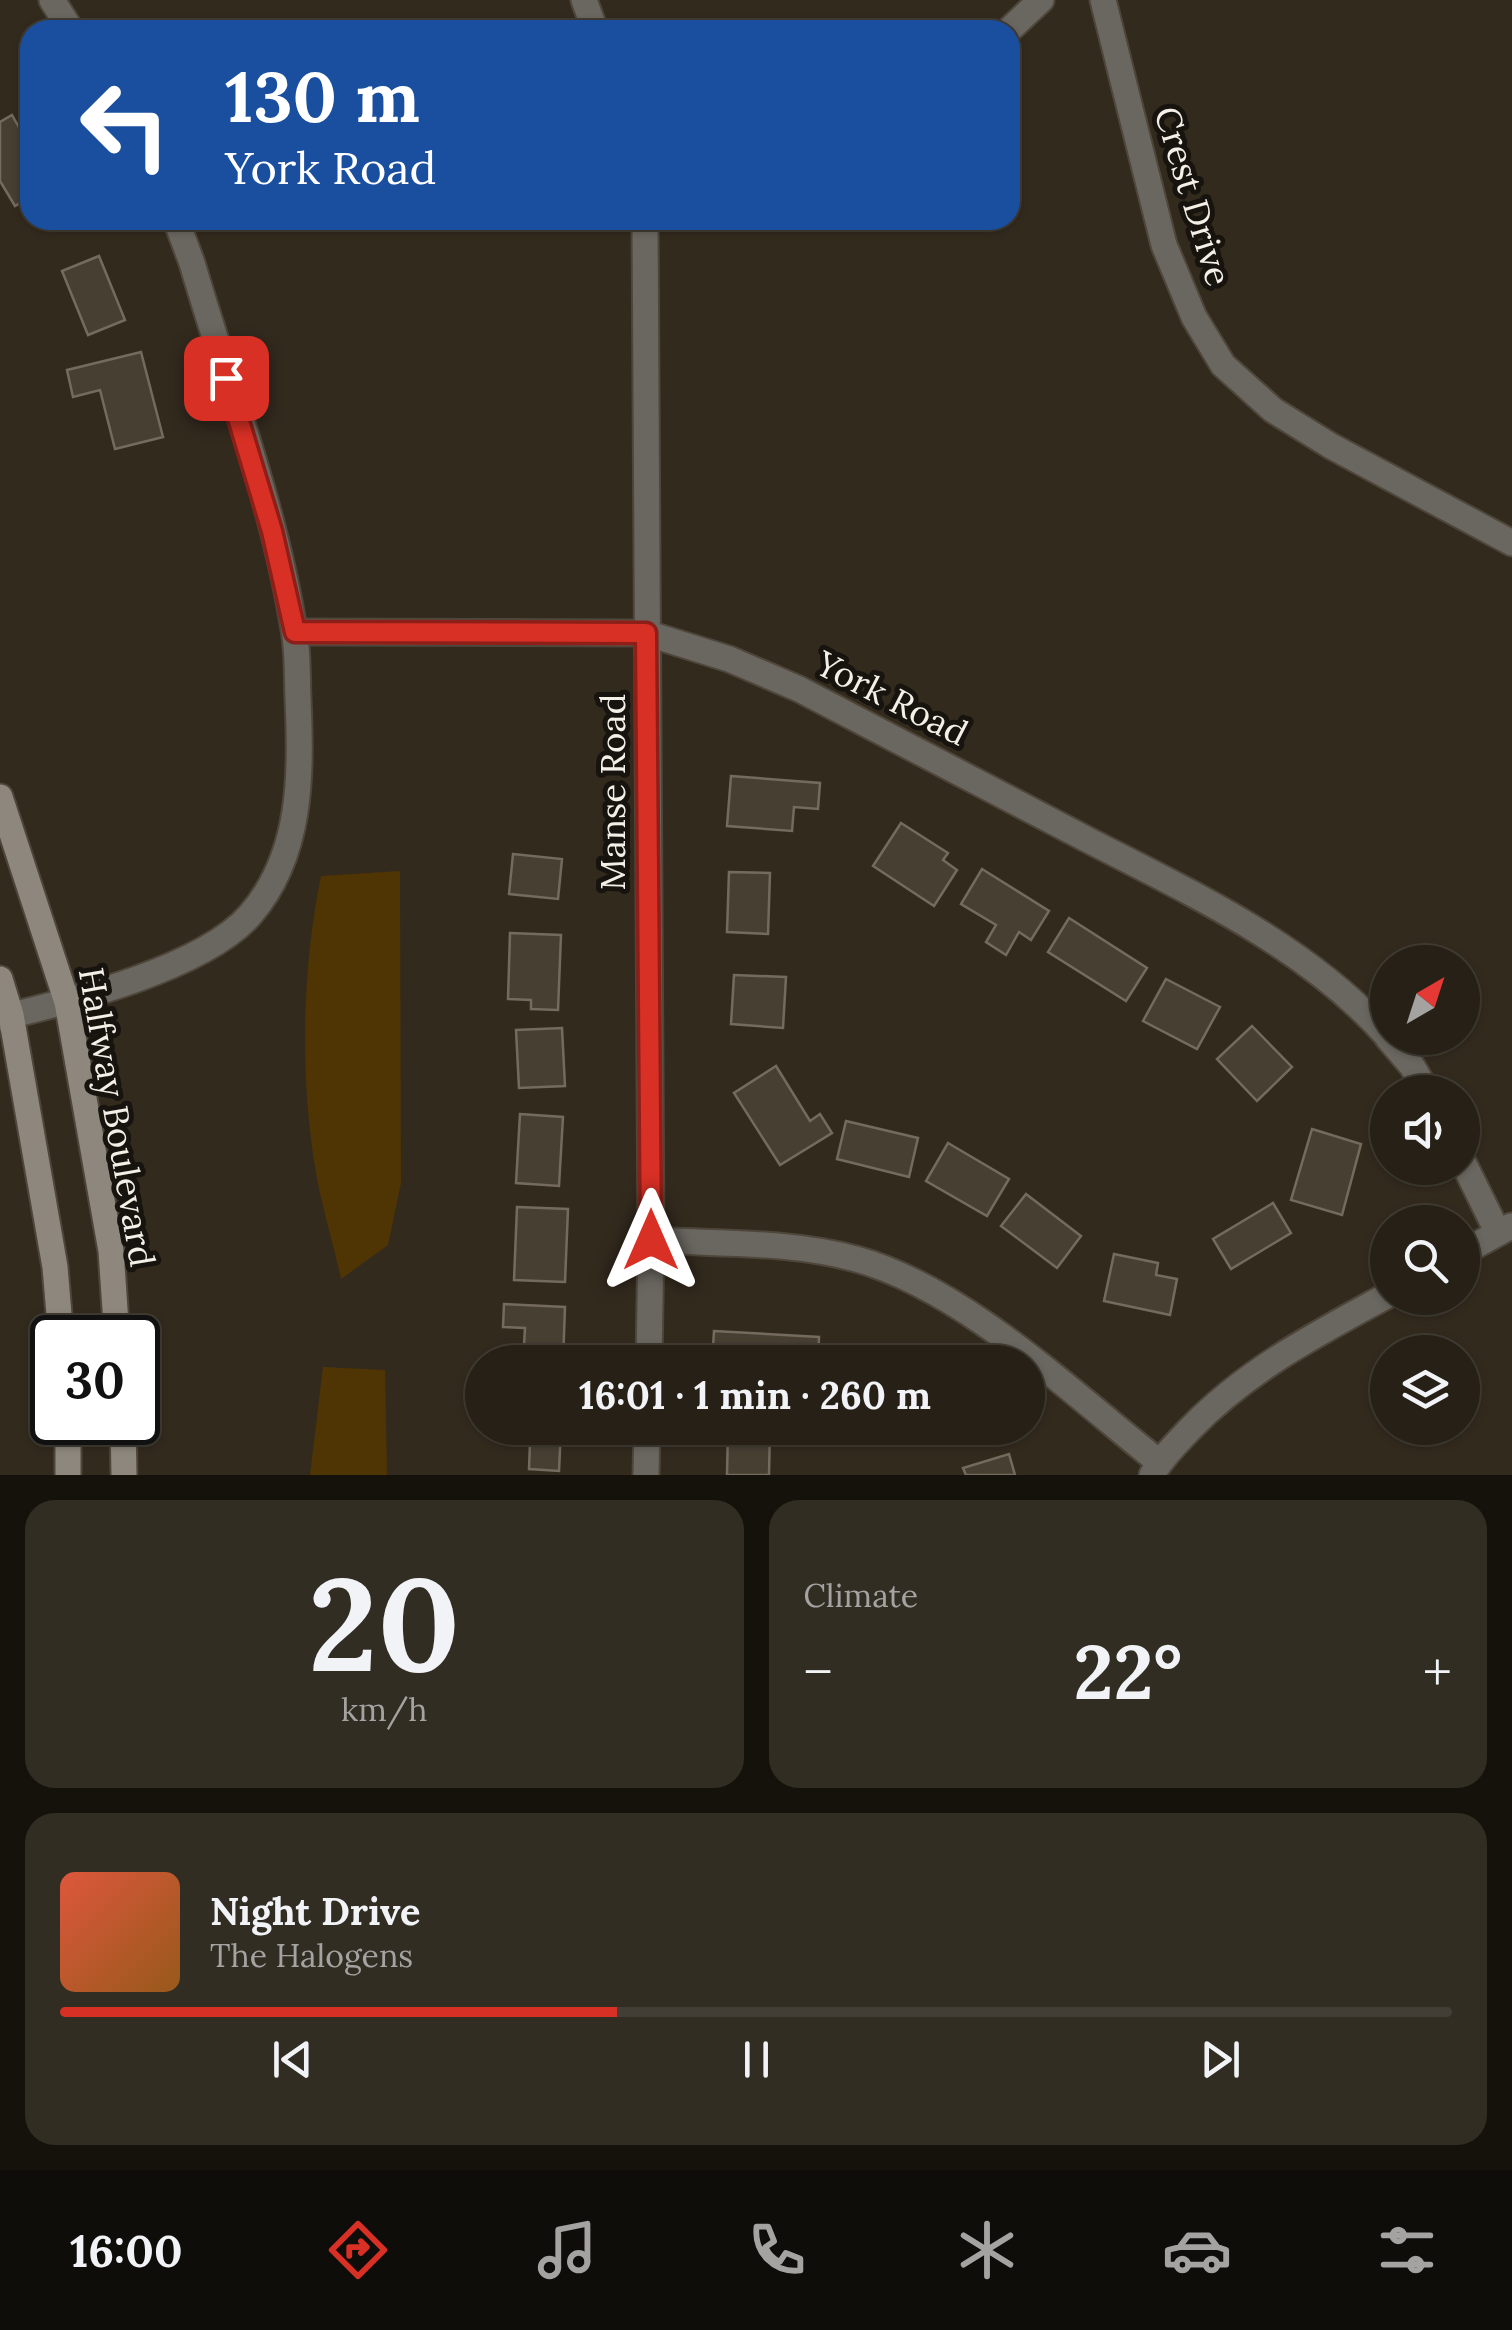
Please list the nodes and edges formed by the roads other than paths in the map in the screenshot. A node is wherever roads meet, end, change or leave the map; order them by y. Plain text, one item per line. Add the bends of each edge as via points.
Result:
1 (1041, 0) edge
2 (1103, 0) edge
3 (1020, 20) edge
4 (179, 230) edge
5 (648, 230) edge
6 (1512, 543) edge
7 (295, 632) junction
8 (646, 633) junction
9 (0, 797) edge
10 (0, 980) edge
11 (67, 1002) junction
12 (6, 1016) edge
13 (1370, 1017) edge
14 (1478, 1185) edge
15 (1505, 1229) edge
16 (651, 1240) junction
17 (1480, 1243) edge
18 (1370, 1305) edge
19 (59, 1315) edge
20 (115, 1315) edge
21 (649, 1345) edge
22 (68, 1445) edge
23 (123, 1445) edge
24 (647, 1445) edge
25 (1156, 1468) edge
26 (68, 1475) edge
27 (124, 1475) edge
28 (646, 1475) edge

1 - 3 street
2 - 6 street, Crest Drive via 1164,245 1194,318 1223,364 1273,410
4 - 7 street via 272,531
5 - 8 street, Manse Road
7 - 8 street, York Road
7 - 11 street via 300,748 296,819 282,865 251,914 222,940
8 - 13 street, York Road via 799,689 1231,914
8 - 16 street, Manse Road
9 - 11 main road, Halfway Boulevard
10 - 12 main road
11 - 12 street
11 - 20 main road, Halfway Boulevard via 111,1251
12 - 19 main road
14 - 15 street
15 - 17 street
16 - 21 street, Manse Road
16 - 25 street via 812,1249 912,1282 1004,1340
18 - 25 street via 1270,1360 1222,1397
22 - 26 main road
23 - 27 main road
24 - 28 street

